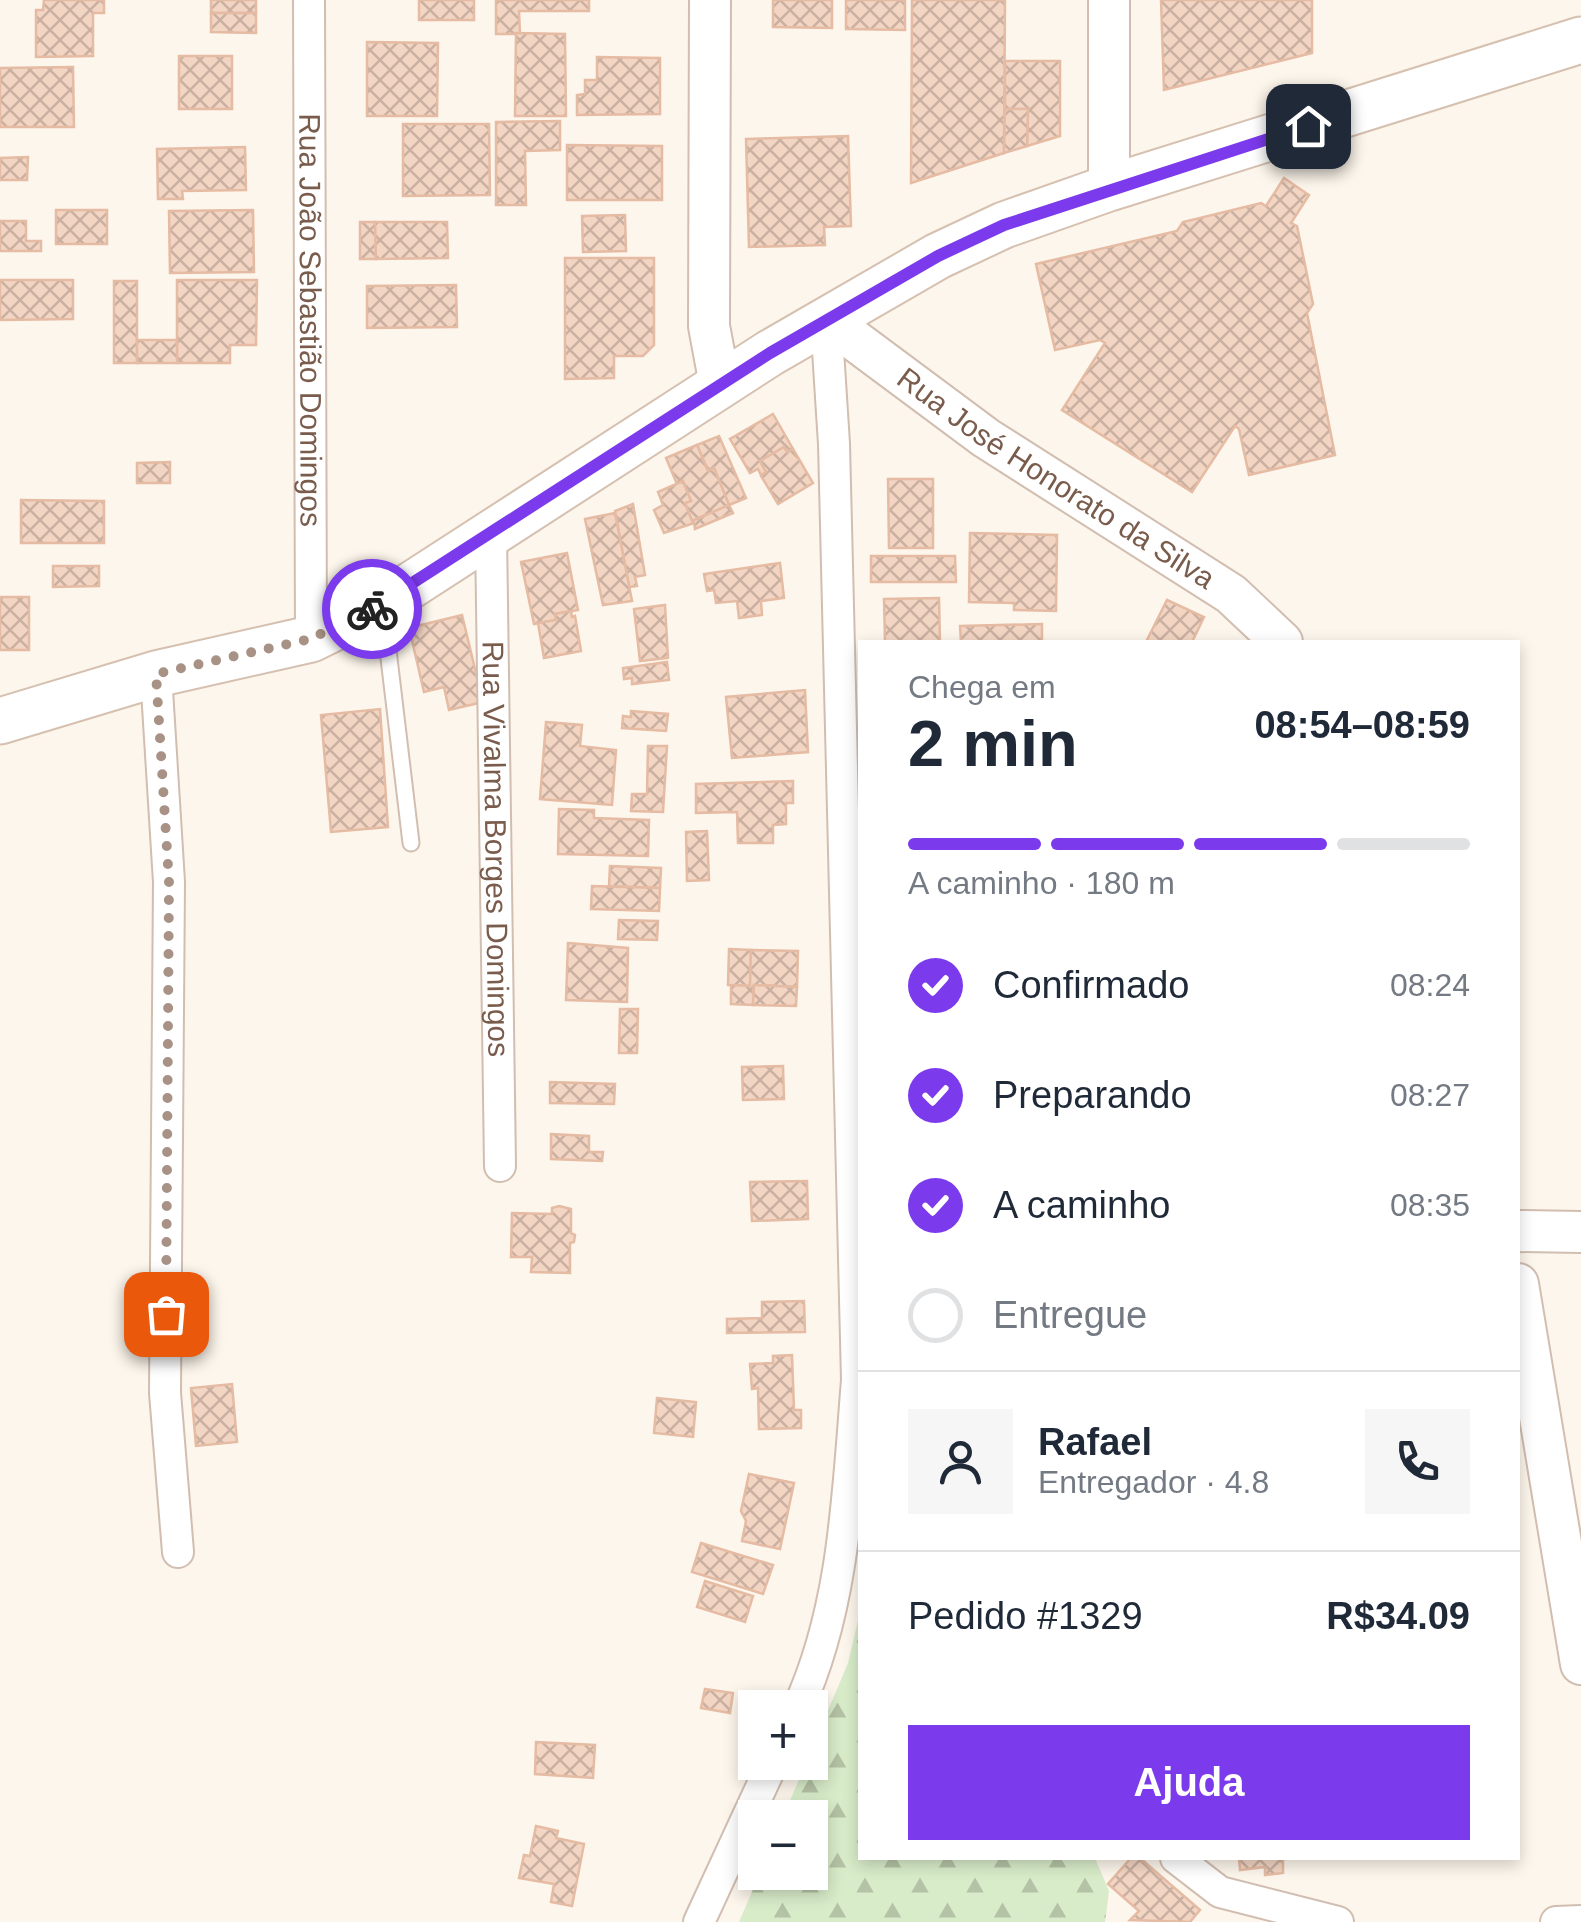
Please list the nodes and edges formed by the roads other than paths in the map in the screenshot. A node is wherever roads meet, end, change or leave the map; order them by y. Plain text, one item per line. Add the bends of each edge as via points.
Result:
1 (310, 0) edge
2 (710, 0) edge
3 (1109, 0) edge
4 (1581, 40) edge
5 (1109, 188) junction
6 (826, 319) junction
7 (720, 385) junction
8 (491, 534) junction
9 (382, 604) junction
10 (310, 639) junction
11 (1280, 640) edge
12 (156, 674) junction
13 (0, 720) edge
14 (410, 843) dead end
15 (500, 1166) dead end
16 (1520, 1231) edge
17 (1581, 1232) edge
18 (1520, 1296) edge
19 (858, 1343) edge
20 (858, 1390) edge
21 (178, 1552) dead end
22 (1581, 1664) edge
23 (807, 1690) edge
24 (765, 1780) edge
25 (1179, 1860) edge
26 (1581, 1921) edge
27 (698, 1922) edge
28 (1338, 1922) edge
29 (1556, 1922) edge

1 - 10 street, Rua João Sebastião Domingos
2 - 7 street via 709,326
3 - 5 street
4 - 5 main road
5 - 6 main road via 1004,225
6 - 7 main road
6 - 11 street, Rua José Honorato da Silva via 986,438 1231,594
6 - 19 street
7 - 8 main road
8 - 9 main road
8 - 15 street, Rua Vivalma Borges Domingos
9 - 10 main road
9 - 14 lane
10 - 12 main road
12 - 13 main road
12 - 21 street via 169,882 165,1393
16 - 17 street
18 - 22 street
20 - 23 street via 831,1606
24 - 27 street
25 - 28 street via 1220,1892
26 - 29 street

